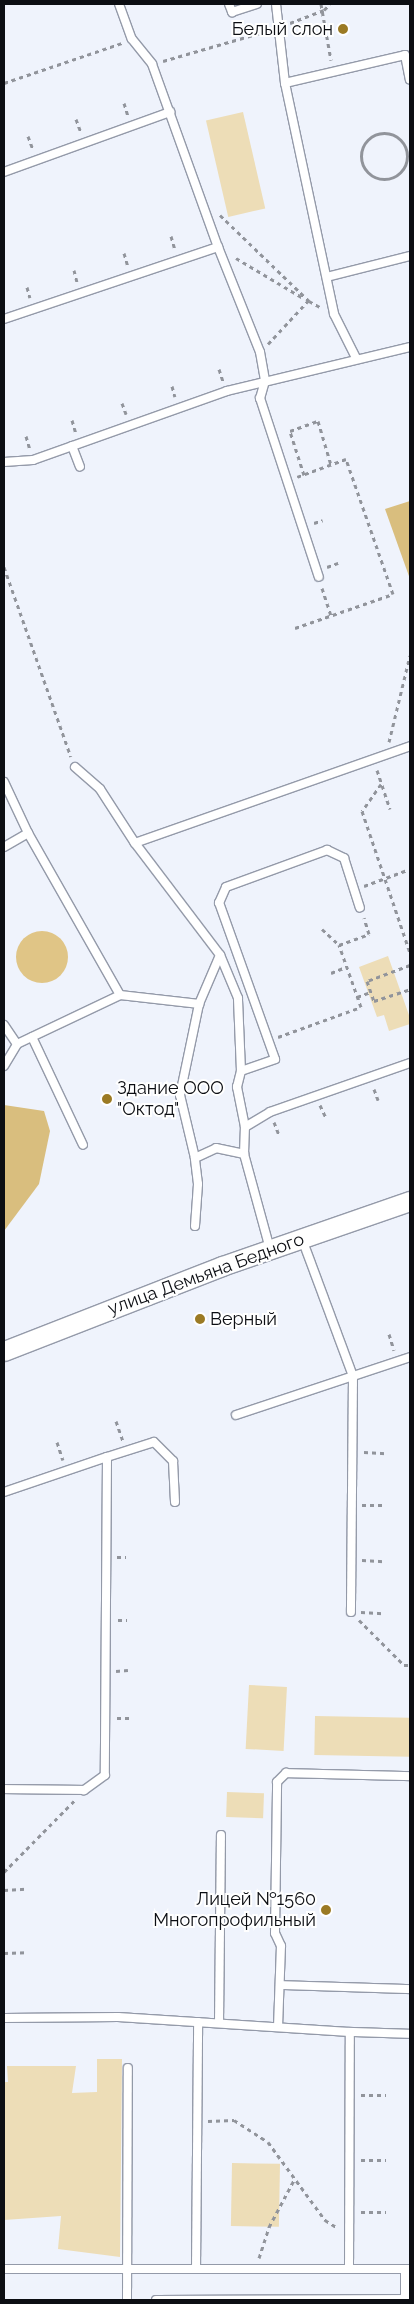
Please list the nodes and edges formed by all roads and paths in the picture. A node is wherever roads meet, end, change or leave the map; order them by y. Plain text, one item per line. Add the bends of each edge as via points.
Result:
1 (119, 4) edge
2 (230, 4) edge
3 (257, 4) edge
4 (276, 4) edge
5 (322, 4) edge
6 (330, 4) edge
7 (324, 10) junction
8 (279, 27) junction
9 (132, 40) junction
10 (152, 64) junction
11 (333, 72) junction
12 (410, 80) edge
13 (285, 82) junction
14 (4, 83) edge
15 (170, 112) junction
16 (408, 153) edge
17 (4, 172) edge
18 (203, 198) junction
19 (218, 247) junction
20 (410, 256) edge
21 (327, 277) junction
22 (309, 302) junction
23 (334, 314) junction
24 (4, 319) edge
25 (410, 348) edge
26 (260, 352) junction
27 (356, 358) junction
28 (265, 381) junction
29 (72, 446) junction
30 (4, 462) edge
31 (332, 465) junction
32 (80, 467) dead end
33 (304, 475) junction
34 (287, 481) junction
35 (4, 567) edge
36 (319, 577) joint
37 (331, 616) junction
38 (295, 628) dead end
39 (410, 655) edge
40 (410, 746) edge
41 (386, 755) junction
42 (373, 759) junction
43 (75, 767) joint
44 (4, 782) edge
45 (382, 784) junction
46 (390, 810) dead end
47 (28, 833) junction
48 (135, 843) junction
49 (4, 847) edge
50 (410, 869) edge
51 (385, 878) junction
52 (354, 890) junction
53 (360, 908) joint
54 (322, 929) dead end
55 (339, 946) junction
56 (410, 953) edge
57 (220, 955) junction
58 (410, 965) edge
59 (347, 967) junction
60 (331, 973) dead end
61 (410, 989) edge
62 (371, 992) junction
63 (120, 996) junction
64 (358, 997) junction
65 (199, 1004) junction
66 (4, 1025) edge
67 (32, 1037) junction
68 (269, 1041) junction
69 (17, 1044) junction
70 (410, 1063) edge
71 (4, 1066) edge
72 (241, 1071) junction
73 (245, 1127) junction
74 (83, 1144) dead end
75 (244, 1154) junction
76 (195, 1158) junction
77 (410, 1201) edge
78 (195, 1226) dead end
79 (302, 1239) junction
80 (270, 1249) junction
81 (4, 1351) edge
82 (410, 1357) edge
83 (353, 1376) junction
84 (236, 1415) dead end
85 (116, 1421) dead end
86 (57, 1442) dead end
87 (126, 1450) junction
88 (353, 1452) junction
89 (386, 1453) dead end
90 (107, 1457) junction
91 (67, 1470) junction
92 (4, 1492) edge
93 (175, 1502) dead end
94 (352, 1504) junction
95 (384, 1505) dead end
96 (352, 1560) junction
97 (384, 1561) dead end
98 (351, 1612) junction
99 (383, 1613) dead end
100 (410, 1665) edge
101 (410, 1776) edge
102 (4, 1789) edge
103 (84, 1790) junction
104 (220, 1835) dead end
105 (4, 1872) edge
106 (26, 1889) dead end
107 (4, 1890) edge
108 (27, 1952) dead end
109 (4, 1953) edge
110 (280, 1985) junction
111 (410, 1989) edge
112 (4, 2018) edge
113 (198, 2022) junction
114 (219, 2023) junction
115 (278, 2027) junction
116 (350, 2032) junction
117 (410, 2034) edge
118 (128, 2068) dead end
119 (350, 2095) junction
120 (386, 2095) dead end
121 (197, 2121) junction
122 (350, 2160) junction
123 (386, 2160) dead end
124 (295, 2178) junction
125 (349, 2212) junction
126 (386, 2212) dead end
127 (350, 2235) junction
128 (128, 2268) junction
129 (196, 2268) junction
130 (256, 2268) junction
131 (4, 2269) edge
132 (349, 2269) junction
133 (408, 2269) edge
134 (408, 2299) edge
135 (127, 2300) edge
136 (156, 2300) edge

1 - 9 lane
2 - 3 lane via 232,12
4 - 8 lane
5 - 7 path
6 - 7 path
7 - 8 path
7 - 11 path
8 - 10 path
8 - 13 lane
9 - 10 lane
9 - 14 path
10 - 15 lane
11 - 12 lane via 405,55
11 - 13 lane
13 - 21 lane
15 - 17 lane
15 - 18 lane
16 - 16 path via 404,169 384,180 369,174 362,160 364,146 381,134 401,140
18 - 19 lane
18 - 22 path
19 - 22 path
19 - 24 lane
19 - 26 lane
20 - 21 lane
21 - 23 lane
22 - 23 path
22 - 26 path
23 - 27 lane
25 - 27 lane
26 - 28 lane
27 - 28 lane
28 - 29 lane via 227,391
28 - 34 lane via 260,398
29 - 30 lane via 33,460
29 - 32 lane
31 - 33 path
31 - 33 path via 318,421 290,430
31 - 37 path via 346,459 393,594
33 - 34 path
34 - 36 lane
35 - 43 path
36 - 37 path
37 - 38 path
39 - 41 path
40 - 41 lane
41 - 42 lane
42 - 45 path
42 - 48 lane
43 - 48 lane via 100,789
44 - 47 lane
45 - 46 path
45 - 51 path via 362,811
47 - 49 lane
47 - 63 lane
48 - 57 lane
50 - 51 path
51 - 52 path
51 - 56 path
52 - 53 lane
52 - 68 lane via 344,858 327,850 226,886 219,903
53 - 55 path via 369,934
54 - 55 path
55 - 59 path
57 - 65 lane
57 - 72 lane via 238,998
58 - 62 path via 367,981
59 - 60 path
59 - 64 path
61 - 62 path via 374,1001
62 - 64 path
63 - 65 lane
63 - 67 lane
64 - 68 path via 361,1007
65 - 76 lane via 180,1095
66 - 69 lane
67 - 69 lane
67 - 74 lane
68 - 72 lane via 276,1059
69 - 71 lane
70 - 73 lane via 270,1112
72 - 73 lane via 237,1087
73 - 75 lane
75 - 76 lane via 216,1148
75 - 80 lane
76 - 78 lane via 198,1184
77 - 79 street, улица Демьяна Бедного
79 - 80 street, улица Демьяна Бедного
79 - 83 lane
80 - 81 street, улица Демьяна Бедного
82 - 83 lane
83 - 84 lane
83 - 88 lane
85 - 87 path
86 - 91 path
87 - 90 lane
87 - 93 lane via 154,1442 173,1461
88 - 89 path
88 - 94 lane
90 - 91 lane
90 - 103 lane via 105,1774
91 - 92 lane
94 - 95 path
94 - 96 lane
96 - 97 path
96 - 98 lane
98 - 99 path
98 - 100 path via 404,1665
101 - 110 lane via 286,1773 277,1782 275,1933 281,1946
102 - 103 lane
103 - 105 path
104 - 114 lane
106 - 107 path
108 - 109 path
110 - 111 lane
110 - 115 lane
112 - 113 lane via 118,2017
113 - 114 lane
113 - 121 lane
114 - 115 lane
115 - 116 lane
116 - 117 lane
116 - 119 lane
118 - 128 lane
119 - 120 path
119 - 122 lane
121 - 124 path via 234,2120 268,2142
121 - 129 lane
122 - 123 path
122 - 125 lane
124 - 127 path via 325,2220
124 - 130 path via 269,2227
125 - 126 path
125 - 127 lane
127 - 132 lane
128 - 129 lane
128 - 131 lane
128 - 135 lane
129 - 130 lane
130 - 132 lane
132 - 133 lane
133 - 134 lane
134 - 136 lane

